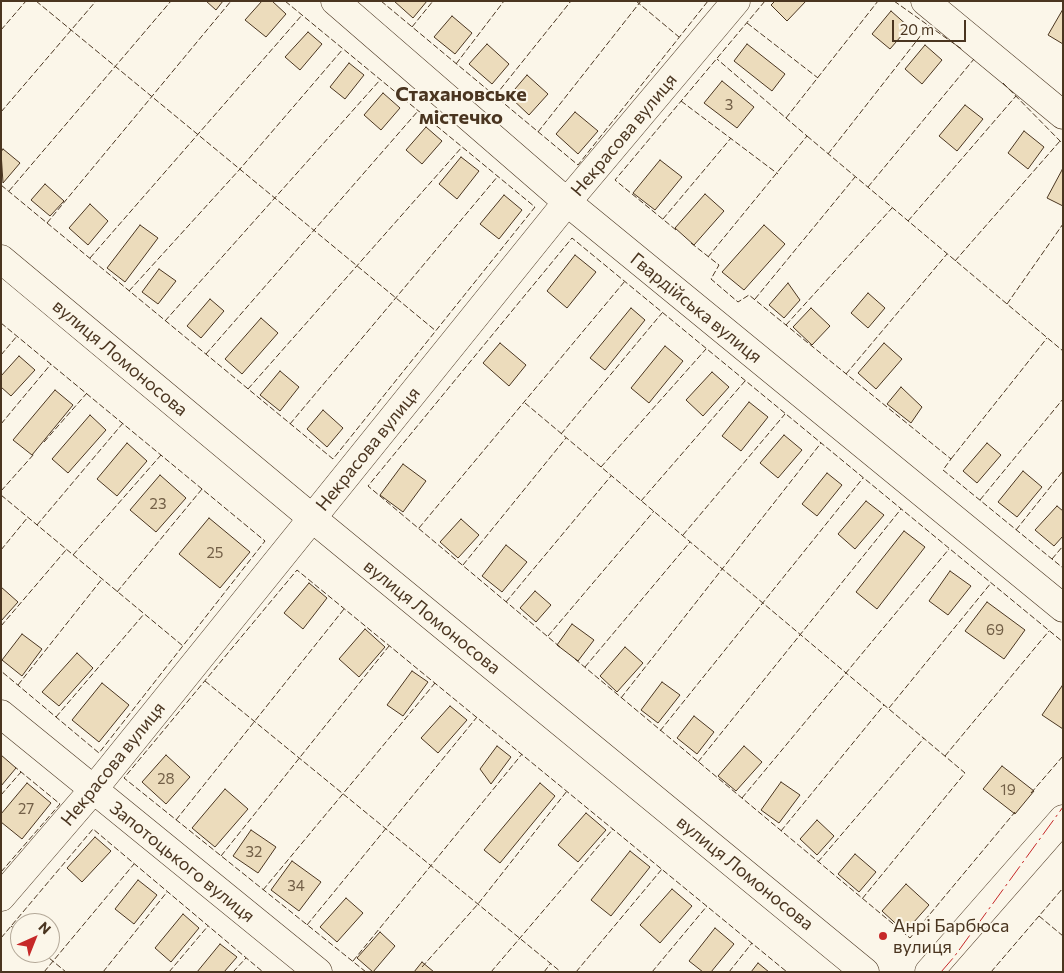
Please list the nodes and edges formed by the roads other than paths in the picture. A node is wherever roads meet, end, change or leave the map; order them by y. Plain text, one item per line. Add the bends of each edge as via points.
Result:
1 (335, 1) edge
2 (736, 1) edge
3 (925, 1) edge
4 (1063, 115) edge
5 (567, 202) junction
6 (1, 259) edge
7 (312, 518) junction
8 (1063, 608) edge
9 (1, 714) edge
10 (93, 790) junction
11 (1063, 820) edge
12 (1, 898) edge
13 (318, 972) edge
14 (865, 972) edge
15 (929, 972) edge

1 - 5 street, Гвардійська вулиця
2 - 5 street, Некрасова вулиця
3 - 4 street
5 - 7 street, Некрасова вулиця
5 - 8 street, Гвардійська вулиця
6 - 7 street, вулиця Ломоносова
7 - 10 street, Некрасова вулиця
7 - 14 street, вулиця Ломоносова
9 - 10 street, Запотоцького вулиця
10 - 12 street, Некрасова вулиця
10 - 13 street, Запотоцького вулиця
11 - 15 street

